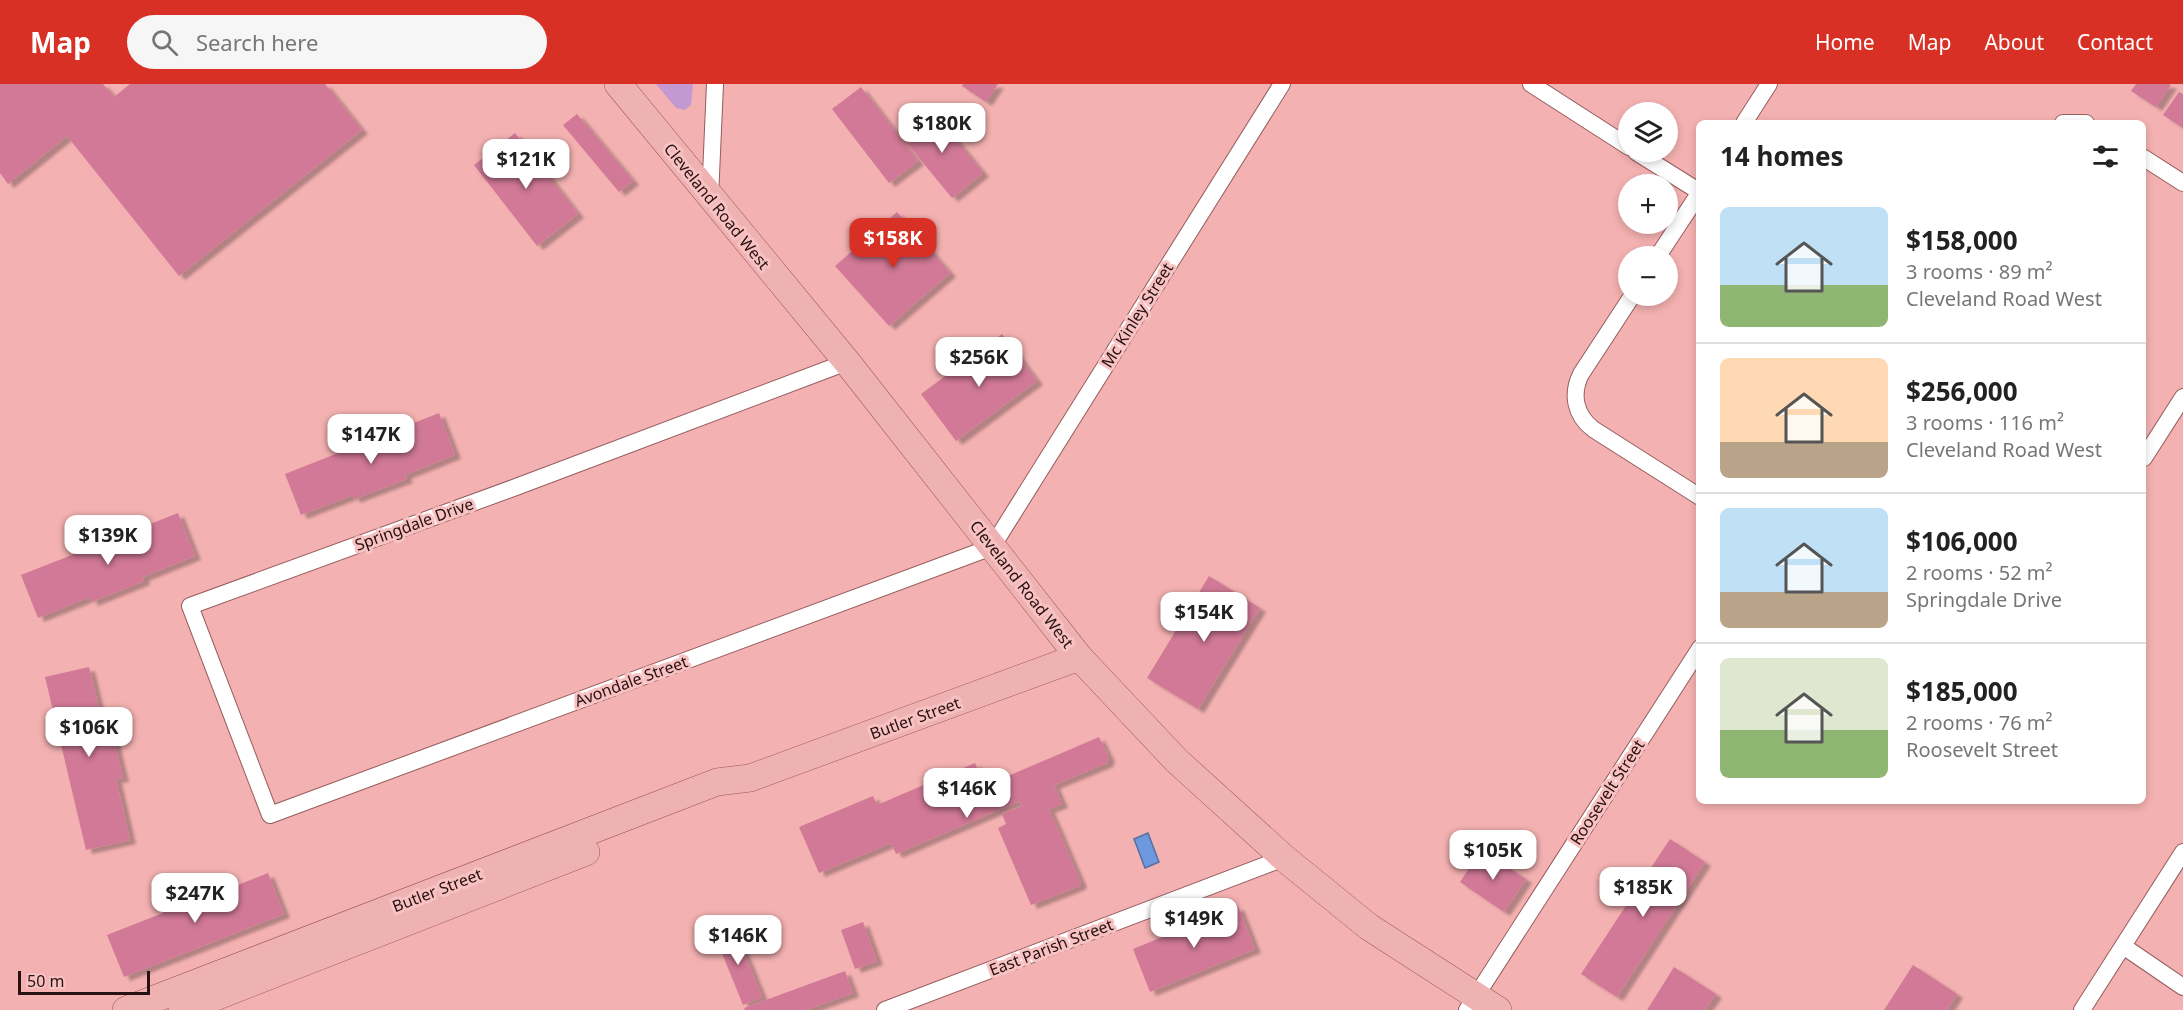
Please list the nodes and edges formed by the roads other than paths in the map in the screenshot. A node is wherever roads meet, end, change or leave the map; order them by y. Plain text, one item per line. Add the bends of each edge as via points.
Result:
1 (618, 84) edge
2 (715, 84) edge
3 (1282, 84) edge
4 (1531, 84) edge
5 (1769, 84) edge
6 (1746, 120) edge
7 (1618, 140) edge
8 (2146, 159) edge
9 (1652, 162) edge
10 (2183, 183) edge
11 (1696, 190) edge
12 (1696, 198) edge
13 (710, 199) junction
14 (1665, 246) edge
15 (1625, 306) edge
16 (847, 362) junction
17 (2183, 397) edge
18 (2146, 455) edge
19 (1696, 495) edge
20 (992, 547) junction
21 (1696, 654) edge
22 (1079, 657) junction
23 (750, 778) junction
24 (270, 814) joint
25 (2183, 852) edge
26 (1284, 858) junction
27 (2123, 946) junction
28 (2183, 987) edge
29 (1480, 1005) edge
30 (126, 1010) edge
31 (182, 1010) edge
32 (885, 1010) edge
33 (2082, 1010) edge

1 - 13 main road, Cleveland Road West
2 - 13 street
3 - 20 street, Mc Kinley Street
4 - 7 street
5 - 6 street
8 - 10 street
9 - 11 street
12 - 14 street
13 - 16 main road, Cleveland Road West
15 - 19 street via 1581,374 1576,388 1581,416 1593,429
16 - 20 main road, Cleveland Road West
16 - 24 street, Springdale Drive via 190,606
17 - 18 street
20 - 22 main road, Cleveland Road West
20 - 24 street, Avondale Street
21 - 29 street, Roosevelt Street
22 - 23 main road, Butler Street
22 - 26 main road, Cleveland Road West via 1177,761
23 - 30 main road, Butler Street via 717,782
23 - 31 main road, Butler Street via 724,799
25 - 27 street
26 - 29 main road, Cleveland Road West via 1368,927
26 - 32 street, East Parish Street
27 - 28 street
27 - 33 street

